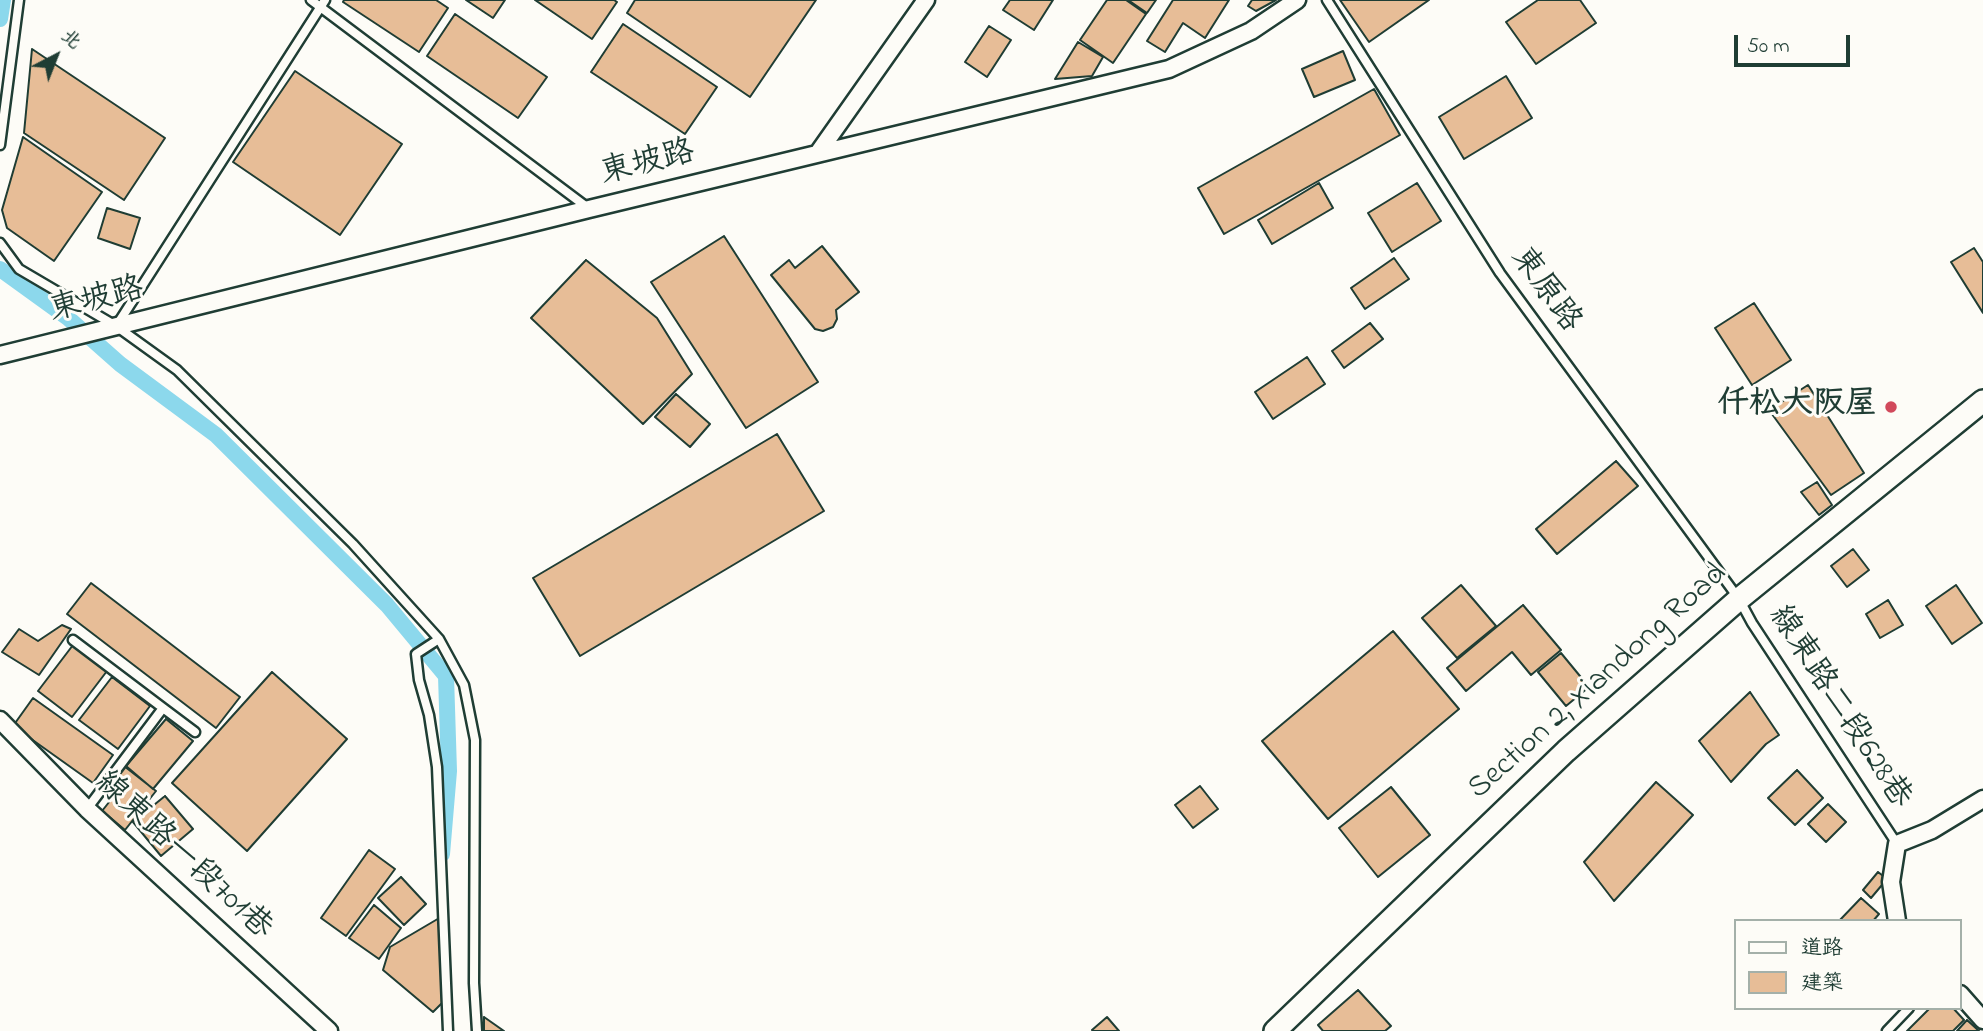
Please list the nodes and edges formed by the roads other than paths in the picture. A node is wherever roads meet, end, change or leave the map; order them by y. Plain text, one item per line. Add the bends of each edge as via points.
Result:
1 (19, 0) edge
2 (311, 0) edge
3 (926, 0) edge
4 (1297, 0) edge
5 (1327, 0) edge
6 (322, 3) edge
7 (0, 145) edge
8 (818, 153) junction
9 (589, 209) junction
10 (0, 243) edge
11 (116, 326) junction
12 (0, 355) edge
13 (1983, 401) edge
14 (1739, 599) junction
15 (439, 639) junction
16 (74, 640) dead end
17 (163, 708) junction
18 (0, 720) edge
19 (195, 732) dead end
20 (1983, 799) edge
21 (88, 808) junction
22 (1897, 845) junction
23 (1897, 919) edge
24 (1962, 996) edge
25 (1907, 1010) edge
26 (1983, 1020) edge
27 (329, 1031) edge
28 (448, 1031) edge
29 (477, 1031) edge
30 (1275, 1031) edge
31 (1886, 1031) edge

1 - 7 lane
2 - 6 lane
3 - 8 street
4 - 8 street, 東坡路 via 1251,31 1169,69
5 - 14 lane, 東原路 via 1500,273
6 - 9 lane
6 - 11 lane
8 - 9 street, 東坡路
9 - 11 street, 東坡路
10 - 11 lane via 19,269
11 - 12 street, 東坡路
11 - 15 lane via 177,370 353,544
13 - 14 main road, Section 2, Xiandong Road
14 - 22 lane, 線東路二段628巷
14 - 30 main road, Section 2, Xiandong Road via 1566,751
15 - 28 lane via 416,654 437,767
15 - 29 lane via 464,685 475,740
16 - 17 lane
17 - 19 lane
17 - 21 lane
18 - 21 street, 線東路一段701巷
20 - 22 street
21 - 27 street, 線東路一段701巷
22 - 23 street via 1891,882
24 - 26 street
25 - 31 lane

